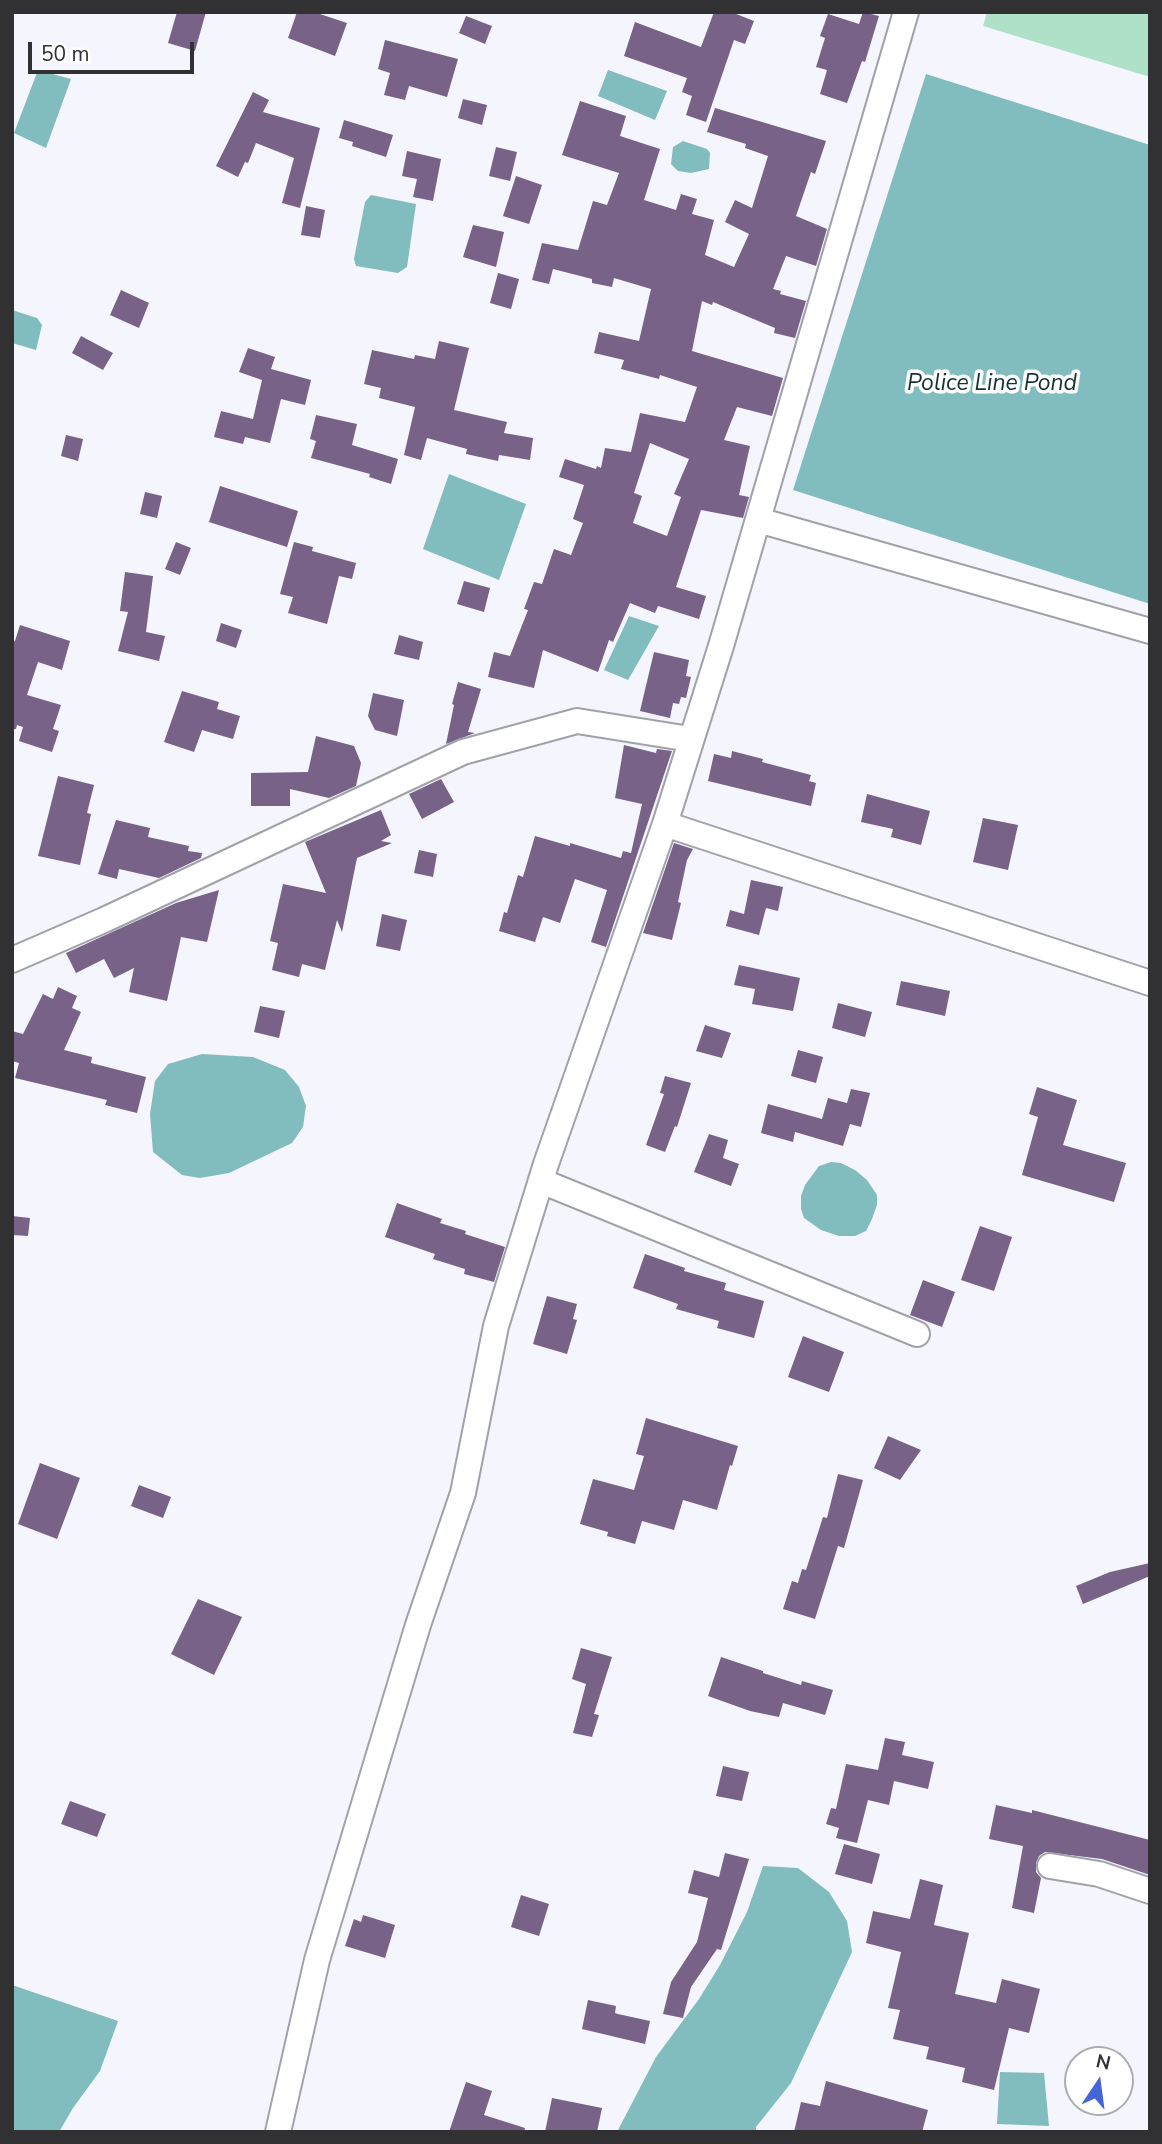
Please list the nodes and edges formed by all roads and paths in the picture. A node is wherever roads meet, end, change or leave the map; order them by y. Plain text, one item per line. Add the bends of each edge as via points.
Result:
1 (906, 12) edge
2 (758, 520) junction
3 (1150, 631) edge
4 (690, 738) junction
5 (665, 824) junction
6 (12, 960) edge
7 (1150, 983) edge
8 (541, 1181) junction
9 (917, 1334) dead end
10 (1050, 1866) dead end
11 (1150, 1891) edge
12 (278, 2132) edge

1 - 2 street
2 - 3 street
2 - 4 street
4 - 5 street
4 - 6 street via 577,721 463,752
5 - 7 street
5 - 8 street
8 - 9 street
8 - 12 street via 496,1326 463,1493 418,1625 317,1960
10 - 11 street via 1099,1874

